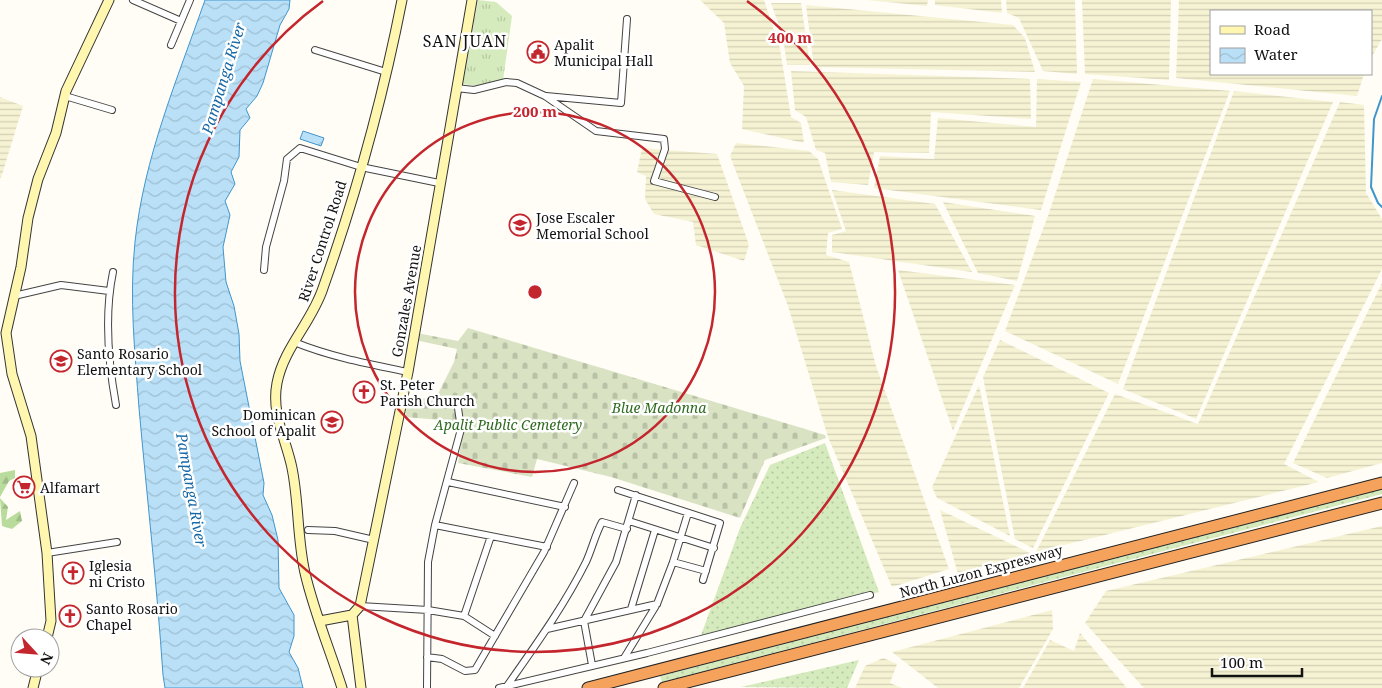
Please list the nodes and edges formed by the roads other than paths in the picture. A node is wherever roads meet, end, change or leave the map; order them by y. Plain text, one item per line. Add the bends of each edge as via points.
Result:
1 (110, 0) edge
2 (133, 0) edge
3 (190, 0) edge
4 (402, 0) edge
5 (472, 0) edge
6 (627, 19) dead end
7 (181, 21) junction
8 (172, 45) dead end
9 (315, 50) dead end
10 (386, 72) junction
11 (456, 88) junction
12 (65, 96) junction
13 (545, 96) junction
14 (112, 110) dead end
15 (361, 167) junction
16 (439, 183) junction
17 (715, 197) dead end
18 (264, 270) dead end
19 (113, 272) dead end
20 (109, 291) junction
21 (14, 296) junction
22 (3, 333) edge
23 (294, 342) junction
24 (408, 372) junction
25 (116, 405) dead end
26 (458, 408) dead end
27 (448, 482) junction
28 (574, 482) dead end
29 (1382, 483) edge
30 (618, 490) dead end
31 (636, 495) junction
32 (1382, 503) edge
33 (565, 507) junction
34 (688, 513) junction
35 (629, 521) junction
36 (435, 525) junction
37 (626, 529) junction
38 (308, 530) dead end
39 (655, 530) junction
40 (491, 536) junction
41 (681, 538) junction
42 (374, 540) junction
43 (117, 542) dead end
44 (547, 546) junction
45 (714, 548) junction
46 (46, 553) junction
47 (674, 562) junction
48 (706, 571) junction
49 (703, 580) dead end
50 (870, 595) dead end
51 (657, 604) junction
52 (360, 606) junction
53 (428, 610) junction
54 (631, 610) junction
55 (352, 615) junction
56 (464, 616) junction
57 (320, 621) junction
58 (584, 621) junction
59 (49, 628) edge
60 (547, 629) junction
61 (495, 636) junction
62 (427, 657) junction
63 (624, 658) junction
64 (592, 665) junction
65 (507, 686) junction
66 (342, 688) edge
67 (361, 688) edge
68 (427, 688) edge
69 (499, 688) edge
70 (588, 688) edge
71 (664, 688) edge

1 - 12 street
2 - 7 street
3 - 7 street
4 - 10 street, River Control Road
5 - 11 street, Gonzales Avenue
6 - 13 street via 621,103
7 - 8 street
9 - 10 street
10 - 15 street, River Control Road
11 - 13 street via 474,90 506,82 517,83
11 - 16 street, Gonzales Avenue
12 - 14 street
12 - 21 street via 56,133 31,201
13 - 17 street via 596,131 664,139 654,181
15 - 16 street
15 - 18 street via 300,148 291,154 287,159 266,247
15 - 23 street, River Control Road via 323,289 308,322
16 - 24 street, Gonzales Avenue
19 - 20 street
20 - 21 street via 62,285
20 - 25 street via 110,372
21 - 22 street
22 - 46 street via 31,436
23 - 24 street via 355,361
23 - 57 street, River Control Road via 277,382 276,412 292,467 306,573
24 - 42 street, Gonzales Avenue
26 - 27 street via 461,429
27 - 33 street
27 - 36 street
28 - 33 street
29 - 70 highway, North Luzon Expressway
30 - 31 street
31 - 34 street
31 - 35 street
32 - 71 highway
33 - 44 street
34 - 41 street
34 - 45 street via 720,523
35 - 37 street
35 - 39 street
36 - 40 street
36 - 53 street via 428,562
37 - 58 street via 616,562
37 - 60 street via 602,522 587,559
38 - 42 street via 335,531
39 - 41 street
39 - 54 street
40 - 44 street
40 - 56 street
41 - 45 street
41 - 47 street
42 - 52 street, Gonzales Avenue
43 - 46 street
44 - 61 street
45 - 48 street
46 - 59 street
47 - 48 street
47 - 51 street
48 - 49 street
50 - 63 street
51 - 54 street
51 - 63 street
52 - 53 street
52 - 55 street
53 - 56 street
53 - 62 street
54 - 58 street
55 - 57 street
55 - 67 street
56 - 61 street
57 - 66 street, River Control Road
58 - 60 street
58 - 64 street
60 - 65 street
61 - 62 street via 475,670 470,672 442,659
62 - 68 street
63 - 64 street
64 - 65 street
65 - 69 street

